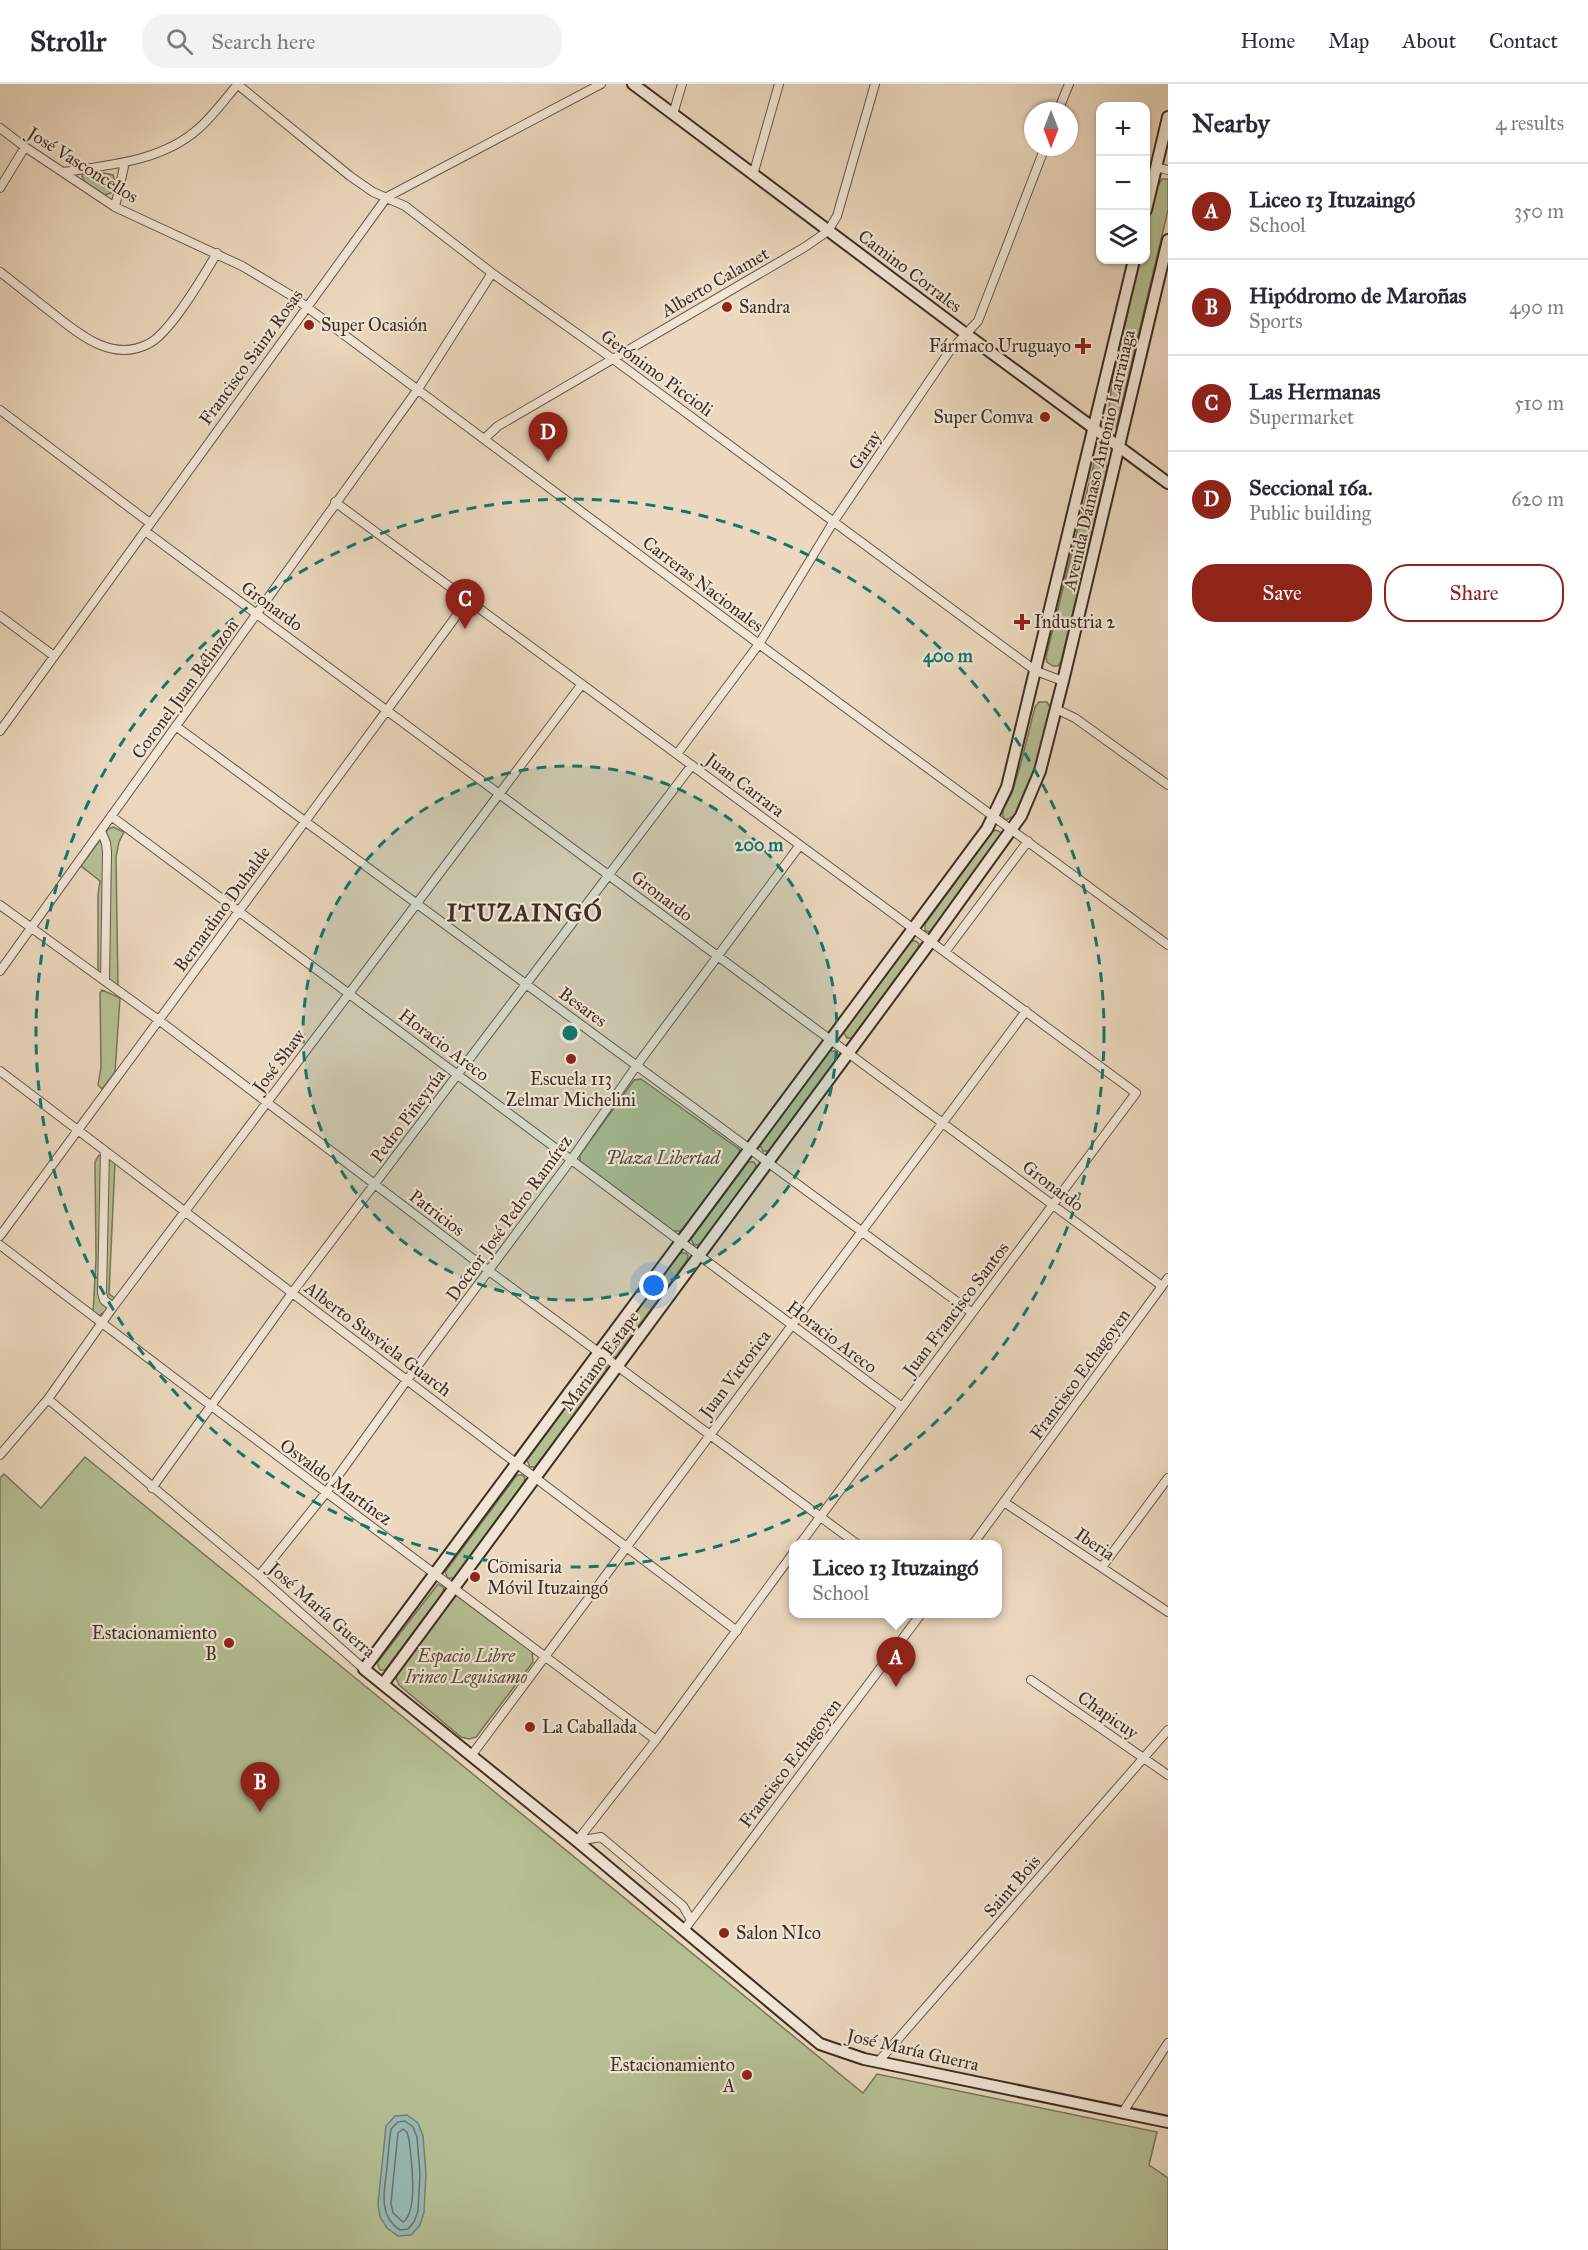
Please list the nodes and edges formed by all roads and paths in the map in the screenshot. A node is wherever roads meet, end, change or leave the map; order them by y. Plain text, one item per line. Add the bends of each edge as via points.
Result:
1 (238, 84) edge
2 (601, 84) edge
3 (633, 84) edge
4 (682, 84) edge
5 (779, 84) edge
6 (875, 84) edge
7 (1069, 84) edge
8 (1062, 102) edge
9 (673, 114) junction
10 (1168, 117) edge
11 (0, 128) edge
12 (25, 147) junction
13 (1042, 156) edge
14 (125, 162) junction
15 (1156, 166) junction
16 (1168, 170) edge
17 (64, 172) junction
18 (753, 175) junction
19 (0, 188) edge
20 (1150, 192) edge
21 (387, 197) junction
22 (115, 207) junction
23 (828, 231) junction
24 (1168, 240) edge
25 (217, 254) junction
26 (1133, 264) edge
27 (0, 272) edge
28 (492, 273) junction
29 (306, 307) junction
30 (966, 334) junction
31 (614, 359) junction
32 (417, 389) junction
33 (0, 410) edge
34 (1095, 428) junction
35 (484, 440) junction
36 (1119, 446) junction
37 (1168, 483) edge
38 (335, 502) junction
39 (834, 521) junction
40 (150, 523) junction
41 (144, 531) junction
42 (468, 600) junction
43 (258, 613) junction
44 (0, 616) edge
45 (759, 644) junction
46 (54, 656) junction
47 (1035, 671) junction
48 (1063, 681) junction
49 (582, 684) junction
50 (1056, 709) junction
51 (387, 710) junction
52 (177, 727) junction
53 (0, 732) edge
54 (677, 754) junction
55 (692, 765) junction
56 (1168, 785) edge
57 (499, 794) junction
58 (111, 816) junction
59 (994, 816) junction
60 (305, 821) junction
61 (1012, 830) junction
62 (101, 831) junction
63 (1028, 841) junction
64 (800, 845) junction
65 (610, 876) junction
66 (417, 903) junction
67 (0, 905) edge
68 (239, 912) junction
69 (31, 928) junction
70 (913, 928) junction
71 (931, 941) junction
72 (1168, 945) edge
73 (945, 952) junction
74 (719, 957) junction
75 (0, 971) edge
76 (105, 981) junction
77 (527, 985) junction
78 (348, 993) junction
79 (1026, 1011) junction
80 (160, 1021) junction
81 (830, 1040) junction
82 (849, 1053) junction
83 (637, 1065) junction
84 (0, 1071) edge
85 (458, 1075) junction
86 (1136, 1093) joint
87 (268, 1101) junction
88 (942, 1123) junction
89 (79, 1131) junction
90 (750, 1149) junction
91 (105, 1151) junction
92 (571, 1160) junction
93 (768, 1162) junction
94 (375, 1184) junction
95 (1053, 1205) junction
96 (185, 1212) junction
97 (861, 1231) junction
98 (0, 1236) edge
99 (680, 1242) junction
100 (0, 1245) edge
101 (698, 1256) junction
102 (489, 1270) junction
103 (1168, 1278) edge
104 (1162, 1286) junction
105 (292, 1293) junction
106 (113, 1307) junction
107 (971, 1312) junction
108 (101, 1323) junction
109 (791, 1325) junction
110 (599, 1353) junction
111 (617, 1366) junction
112 (406, 1380) junction
113 (48, 1399) junction
114 (210, 1407) junction
115 (902, 1407) junction
116 (709, 1434) junction
117 (0, 1455) edge
118 (516, 1464) junction
119 (535, 1478) junction
120 (1168, 1478) edge
121 (152, 1488) junction
122 (325, 1494) junction
123 (1004, 1502) junction
124 (820, 1517) junction
125 (804, 1540) edge
126 (850, 1540) edge
127 (977, 1540) edge
128 (625, 1547) junction
129 (789, 1559) edge
130 (1102, 1567) junction
131 (436, 1573) junction
132 (259, 1576) junction
133 (454, 1587) junction
134 (1168, 1612) edge
135 (918, 1618) edge
136 (737, 1631) junction
137 (544, 1656) junction
138 (364, 1670) junction
139 (1030, 1680) dead end
140 (383, 1684) junction
141 (1168, 1730) edge
142 (656, 1740) junction
143 (471, 1756) junction
144 (1143, 1758) junction
145 (1168, 1775) edge
146 (578, 1841) junction
147 (691, 1920) junction
148 (684, 1930) junction
149 (1168, 2043) edge
150 (878, 2061) junction
151 (1123, 2112) junction
152 (1168, 2122) edge

1 - 14 street via 199,129 149,156
1 - 21 street, Gerónimo Piccioli via 350,176
2 - 21 street, Francisco Sainz Rosas
3 - 9 street, Camino Corrales
4 - 9 street
5 - 18 street
6 - 23 street via 837,216
7 - 8 street
9 - 18 street, Camino Corrales
10 - 15 street
11 - 12 street, José Vasconcellos
12 - 17 street, José Vasconcellos
12 - 19 street
13 - 30 street, Garay via 978,321
14 - 17 street
14 - 22 street
15 - 16 street
15 - 20 street
17 - 22 street, José Vasconcellos
18 - 23 street, Camino Corrales
21 - 28 street, Gerónimo Piccioli via 405,206
21 - 29 street, Francisco Sainz Rosas
22 - 25 street, José Vasconcellos
23 - 30 street, Camino Corrales
23 - 31 street, Alberto Calamet
24 - 36 street, Avenida Dámaso Antonio Larrañaga
25 - 27 street via 157,338 132,349 117,350 84,338
25 - 29 street, Carreras Nacionales via 261,275
26 - 34 street, Avenida Dámaso Antonio Larrañaga
28 - 31 street, Gerónimo Piccioli
28 - 32 street, Coronel Juan Bélinzon
29 - 32 street, Carreras Nacionales
29 - 40 street, Francisco Sainz Rosas
30 - 34 street, Camino Corrales
30 - 39 street, Garay via 949,352
31 - 35 street, Alberto Calamet via 498,426
31 - 39 street, Gerónimo Piccioli
32 - 35 street, Carreras Nacionales
32 - 38 street, Coronel Juan Bélinzon
33 - 40 street
34 - 36 street, Camino Corrales
34 - 47 street, Avenida Dámaso Antonio Larrañaga
35 - 45 street, Carreras Nacionales
36 - 37 street, Camino Corrales
36 - 48 street, Avenida Dámaso Antonio Larrañaga
38 - 42 street, Juan Carrara
38 - 43 street, Coronel Juan Bélinzon
39 - 45 street, Garay
39 - 47 street, Gerónimo Piccioli
40 - 41 street, Francisco Sainz Rosas
41 - 43 street, Gronardo
41 - 46 street, Francisco Sainz Rosas
42 - 49 street, Juan Carrara
42 - 51 street, Bernardino Duhalde
43 - 51 street, Gronardo
43 - 52 street, Coronel Juan Bélinzon
44 - 46 street
45 - 54 street, Garay
45 - 59 street, Carreras Nacionales
46 - 53 street, Francisco Sainz Rosas
47 - 48 street, Gerónimo Piccioli
47 - 59 street, Avenida Dámaso Antonio Larrañaga via 1007,787
48 - 50 street, Avenida Dámaso Antonio Larrañaga
49 - 54 street, Juan Carrara
49 - 57 street, José Shaw
50 - 56 street via 1075,718
50 - 61 street, Avenida Dámaso Antonio Larrañaga via 1033,788
51 - 57 street, Gronardo
51 - 60 street, Bernardino Duhalde
52 - 58 street, Coronel Juan Bélinzon
52 - 60 street, Besares
54 - 55 street, Juan Carrara
55 - 64 street, Juan Carrara
55 - 65 street, Pedro Piñeyrúa
57 - 65 street, Gronardo
57 - 66 street, José Shaw
58 - 62 street, Coronel Juan Bélinzon
58 - 68 street, Horacio Areco
59 - 61 street, Carreras Nacionales
59 - 70 street, Avenida Dámaso Antonio Larrañaga
60 - 66 street, Besares
60 - 68 street, Bernardino Duhalde
61 - 63 street, Carreras Nacionales
61 - 71 street, Avenida Dámaso Antonio Larrañaga
62 - 69 street, Coronel Juan Bélinzon
62 - 76 street via 107,852
63 - 72 street, Carreras Nacionales
63 - 73 street
64 - 70 street, Juan Carrara
64 - 74 street, Doctor José Pedro Ramírez
65 - 74 street, Gronardo
65 - 77 street, Pedro Piñeyrúa
66 - 77 street, Besares
66 - 78 street, José Shaw
67 - 69 street, Patricios
68 - 78 street, Horacio Areco
68 - 80 street, Bernardino Duhalde
69 - 75 street, Coronel Juan Bélinzon
69 - 76 street, Patricios
70 - 71 street, Juan Carrara
70 - 81 street, Mariano Estape
71 - 73 street, Juan Carrara
71 - 82 street, Mariano Estape
73 - 79 street, Juan Carrara
74 - 81 street, Gronardo
74 - 83 street, Doctor José Pedro Ramírez
76 - 80 street, Patricios
77 - 83 street, Besares
77 - 85 street, Pedro Piñeyrúa
78 - 85 street, Horacio Areco
78 - 87 street, José Shaw
79 - 86 street, Juan Carrara
79 - 88 street, Juan Victorica
80 - 87 street, Patricios
80 - 89 street, Bernardino Duhalde
81 - 82 street, Gronardo
81 - 90 street, Mariano Estape
82 - 88 street, Gronardo
82 - 93 street, Mariano Estape
83 - 90 street, Besares
83 - 92 street, Doctor José Pedro Ramírez
84 - 89 street, Alberto Susviela Guarch
85 - 92 street, Horacio Areco
85 - 94 street, Pedro Piñeyrúa
86 - 95 street, Juan Francisco Santos
87 - 94 street, Patricios
87 - 96 street, José Shaw
88 - 95 street, Gronardo
88 - 97 street, Juan Victorica
89 - 91 street, Alberto Susviela Guarch
89 - 98 street, Bernardino Duhalde
90 - 93 street, Besares
90 - 99 street, Mariano Estape
91 - 96 street, Alberto Susviela Guarch
91 - 106 street via 102,1293
92 - 99 street, Horacio Areco
92 - 102 street, Doctor José Pedro Ramírez
93 - 97 street, Besares
93 - 101 street, Mariano Estape
94 - 102 street, Patricios
94 - 105 street, Pedro Piñeyrúa
95 - 104 street, Gronardo
95 - 107 street, Juan Francisco Santos
96 - 105 street, Alberto Susviela Guarch
96 - 106 street, José Shaw
97 - 107 street, Besares
97 - 109 street, Juan Victorica
99 - 101 street, Horacio Areco
99 - 110 street, Mariano Estape
100 - 108 street, Osvaldo Martínez
101 - 109 street, Horacio Areco
101 - 111 street, Mariano Estape
102 - 110 street, Patricios
102 - 112 street, Doctor José Pedro Ramírez
103 - 104 street, Francisco Echagoyen
104 - 123 street, Francisco Echagoyen
105 - 112 street, Alberto Susviela Guarch
105 - 114 street, Pedro Piñeyrúa
106 - 108 street, José Shaw
107 - 115 street, Juan Francisco Santos
108 - 113 street, José Shaw
108 - 114 street, Osvaldo Martínez
109 - 115 street, Horacio Areco
109 - 116 street, Juan Victorica
110 - 111 street, Patricios
110 - 118 street, Mariano Estape
111 - 116 street, Patricios
111 - 119 street, Mariano Estape
112 - 118 street, Alberto Susviela Guarch
112 - 122 street, Doctor José Pedro Ramírez
113 - 117 street, José Shaw
113 - 121 street, José María Guerra
114 - 121 street, Pedro Piñeyrúa
114 - 122 street, Osvaldo Martínez
115 - 124 street, Juan Francisco Santos
116 - 124 street, Patricios
116 - 128 street, Juan Victorica
118 - 119 street, Alberto Susviela Guarch
118 - 131 street, Mariano Estape
119 - 128 street, Alberto Susviela Guarch
119 - 133 street, Mariano Estape
120 - 130 street
121 - 132 street, José María Guerra
122 - 131 street, Osvaldo Martínez
122 - 132 street, Doctor José Pedro Ramírez
123 - 127 street, Francisco Echagoyen
123 - 130 street, Iberia
124 - 125 street, Juan Francisco Santos
124 - 126 street, Patricios
128 - 136 street, Alberto Susviela Guarch
128 - 137 street, Juan Victorica
129 - 136 street
130 - 134 street, Iberia
131 - 133 street, Osvaldo Martínez
131 - 138 street, Mariano Estape
132 - 138 street, José María Guerra
133 - 137 street, Osvaldo Martínez
133 - 140 street, Mariano Estape
135 - 147 street, Francisco Echagoyen
136 - 142 street
137 - 142 street, Osvaldo Martínez
137 - 143 street, Juan Victorica
138 - 140 street, José María Guerra
139 - 144 street, Chapicuy
140 - 143 street, José María Guerra
141 - 144 street, Saint Bois
142 - 146 street
143 - 146 street, José María Guerra
144 - 145 street, Chapicuy
144 - 150 street, Saint Bois
146 - 147 street via 601,1837 683,1906
146 - 148 street, José María Guerra
147 - 148 street, Francisco Echagoyen
148 - 150 street, José María Guerra via 820,2044
149 - 151 street
150 - 151 street, José María Guerra
151 - 152 street, José María Guerra

